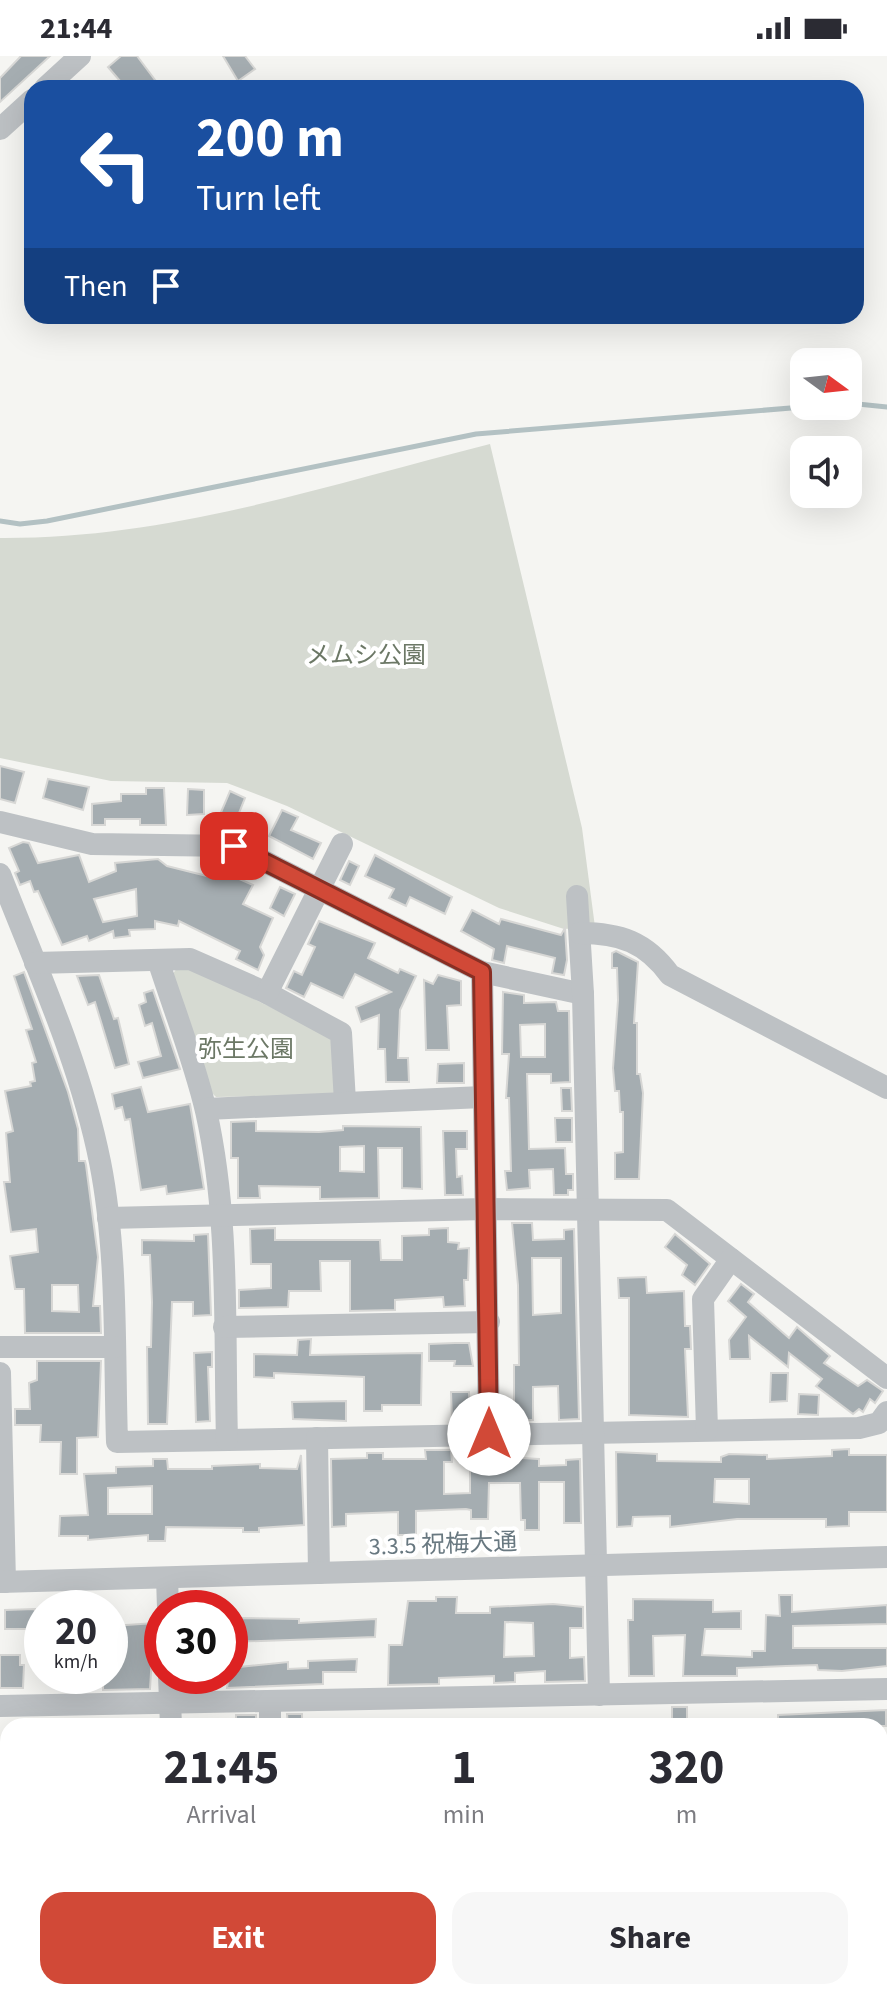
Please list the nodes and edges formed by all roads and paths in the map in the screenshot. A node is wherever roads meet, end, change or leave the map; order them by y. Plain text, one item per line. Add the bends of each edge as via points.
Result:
1 (80, 56) edge
2 (54, 80) edge
3 (24, 107) edge
4 (0, 129) edge
5 (0, 822) edge
6 (342, 844) dead end
7 (0, 874) edge
8 (321, 891) junction
9 (577, 896) dead end
10 (580, 933) junction
11 (158, 960) junction
12 (35, 963) junction
13 (482, 972) junction
14 (267, 993) junction
15 (583, 994) junction
16 (887, 1088) edge
17 (483, 1097) junction
18 (345, 1102) junction
19 (206, 1109) junction
20 (587, 1208) junction
21 (485, 1209) junction
22 (221, 1215) junction
23 (108, 1218) junction
24 (731, 1259) junction
25 (489, 1322) junction
26 (224, 1327) junction
27 (0, 1347) edge
28 (114, 1347) junction
29 (0, 1373) edge
30 (887, 1378) edge
31 (887, 1412) edge
32 (707, 1430) junction
33 (592, 1432) junction
34 (489, 1434) junction
35 (317, 1438) junction
36 (227, 1440) junction
37 (2, 1446) edge
38 (887, 1557) edge
39 (595, 1566) junction
40 (319, 1573) junction
41 (167, 1578) junction
42 (2, 1582) edge
43 (167, 1590) edge
44 (887, 1689) edge
45 (170, 1694) edge
46 (599, 1695) junction
47 (170, 1701) junction
48 (270, 1701) junction
49 (0, 1706) edge
50 (50, 1716) edge
51 (171, 1718) edge
52 (270, 1718) edge

1 - 2 street
3 - 4 street
5 - 8 street via 92,844 234,846
6 - 8 street
7 - 12 street
8 - 13 street
8 - 14 street
9 - 10 street
10 - 15 street
10 - 16 street via 627,938 644,947 670,975
11 - 12 street
11 - 14 street via 190,959
11 - 19 street
12 - 23 street via 79,1074
13 - 15 street
13 - 17 street
14 - 18 street via 341,1033
15 - 20 street
17 - 18 street
17 - 21 street
18 - 19 street
19 - 22 street
20 - 21 street
20 - 24 street via 667,1210
20 - 33 street
21 - 22 street
21 - 25 street
22 - 23 street
22 - 26 street
23 - 28 street
24 - 30 street
24 - 32 street via 703,1299
25 - 26 street
25 - 34 street
26 - 36 street
27 - 28 street
28 - 36 street via 117,1442
29 - 37 street
31 - 32 street via 879,1423 859,1428
32 - 33 street
33 - 34 street
33 - 39 street
34 - 35 street
35 - 36 street
35 - 40 street
37 - 42 street
38 - 39 street, 3.3.5 祝梅大通
39 - 40 street, 3.3.5 祝梅大通
39 - 46 street
40 - 41 street, 3.3.5 祝梅大通
41 - 42 street, 3.3.5 祝梅大通
41 - 43 street
44 - 46 street
45 - 47 street
46 - 48 street
47 - 48 street
47 - 50 street
47 - 51 street
48 - 52 street
49 - 50 street

